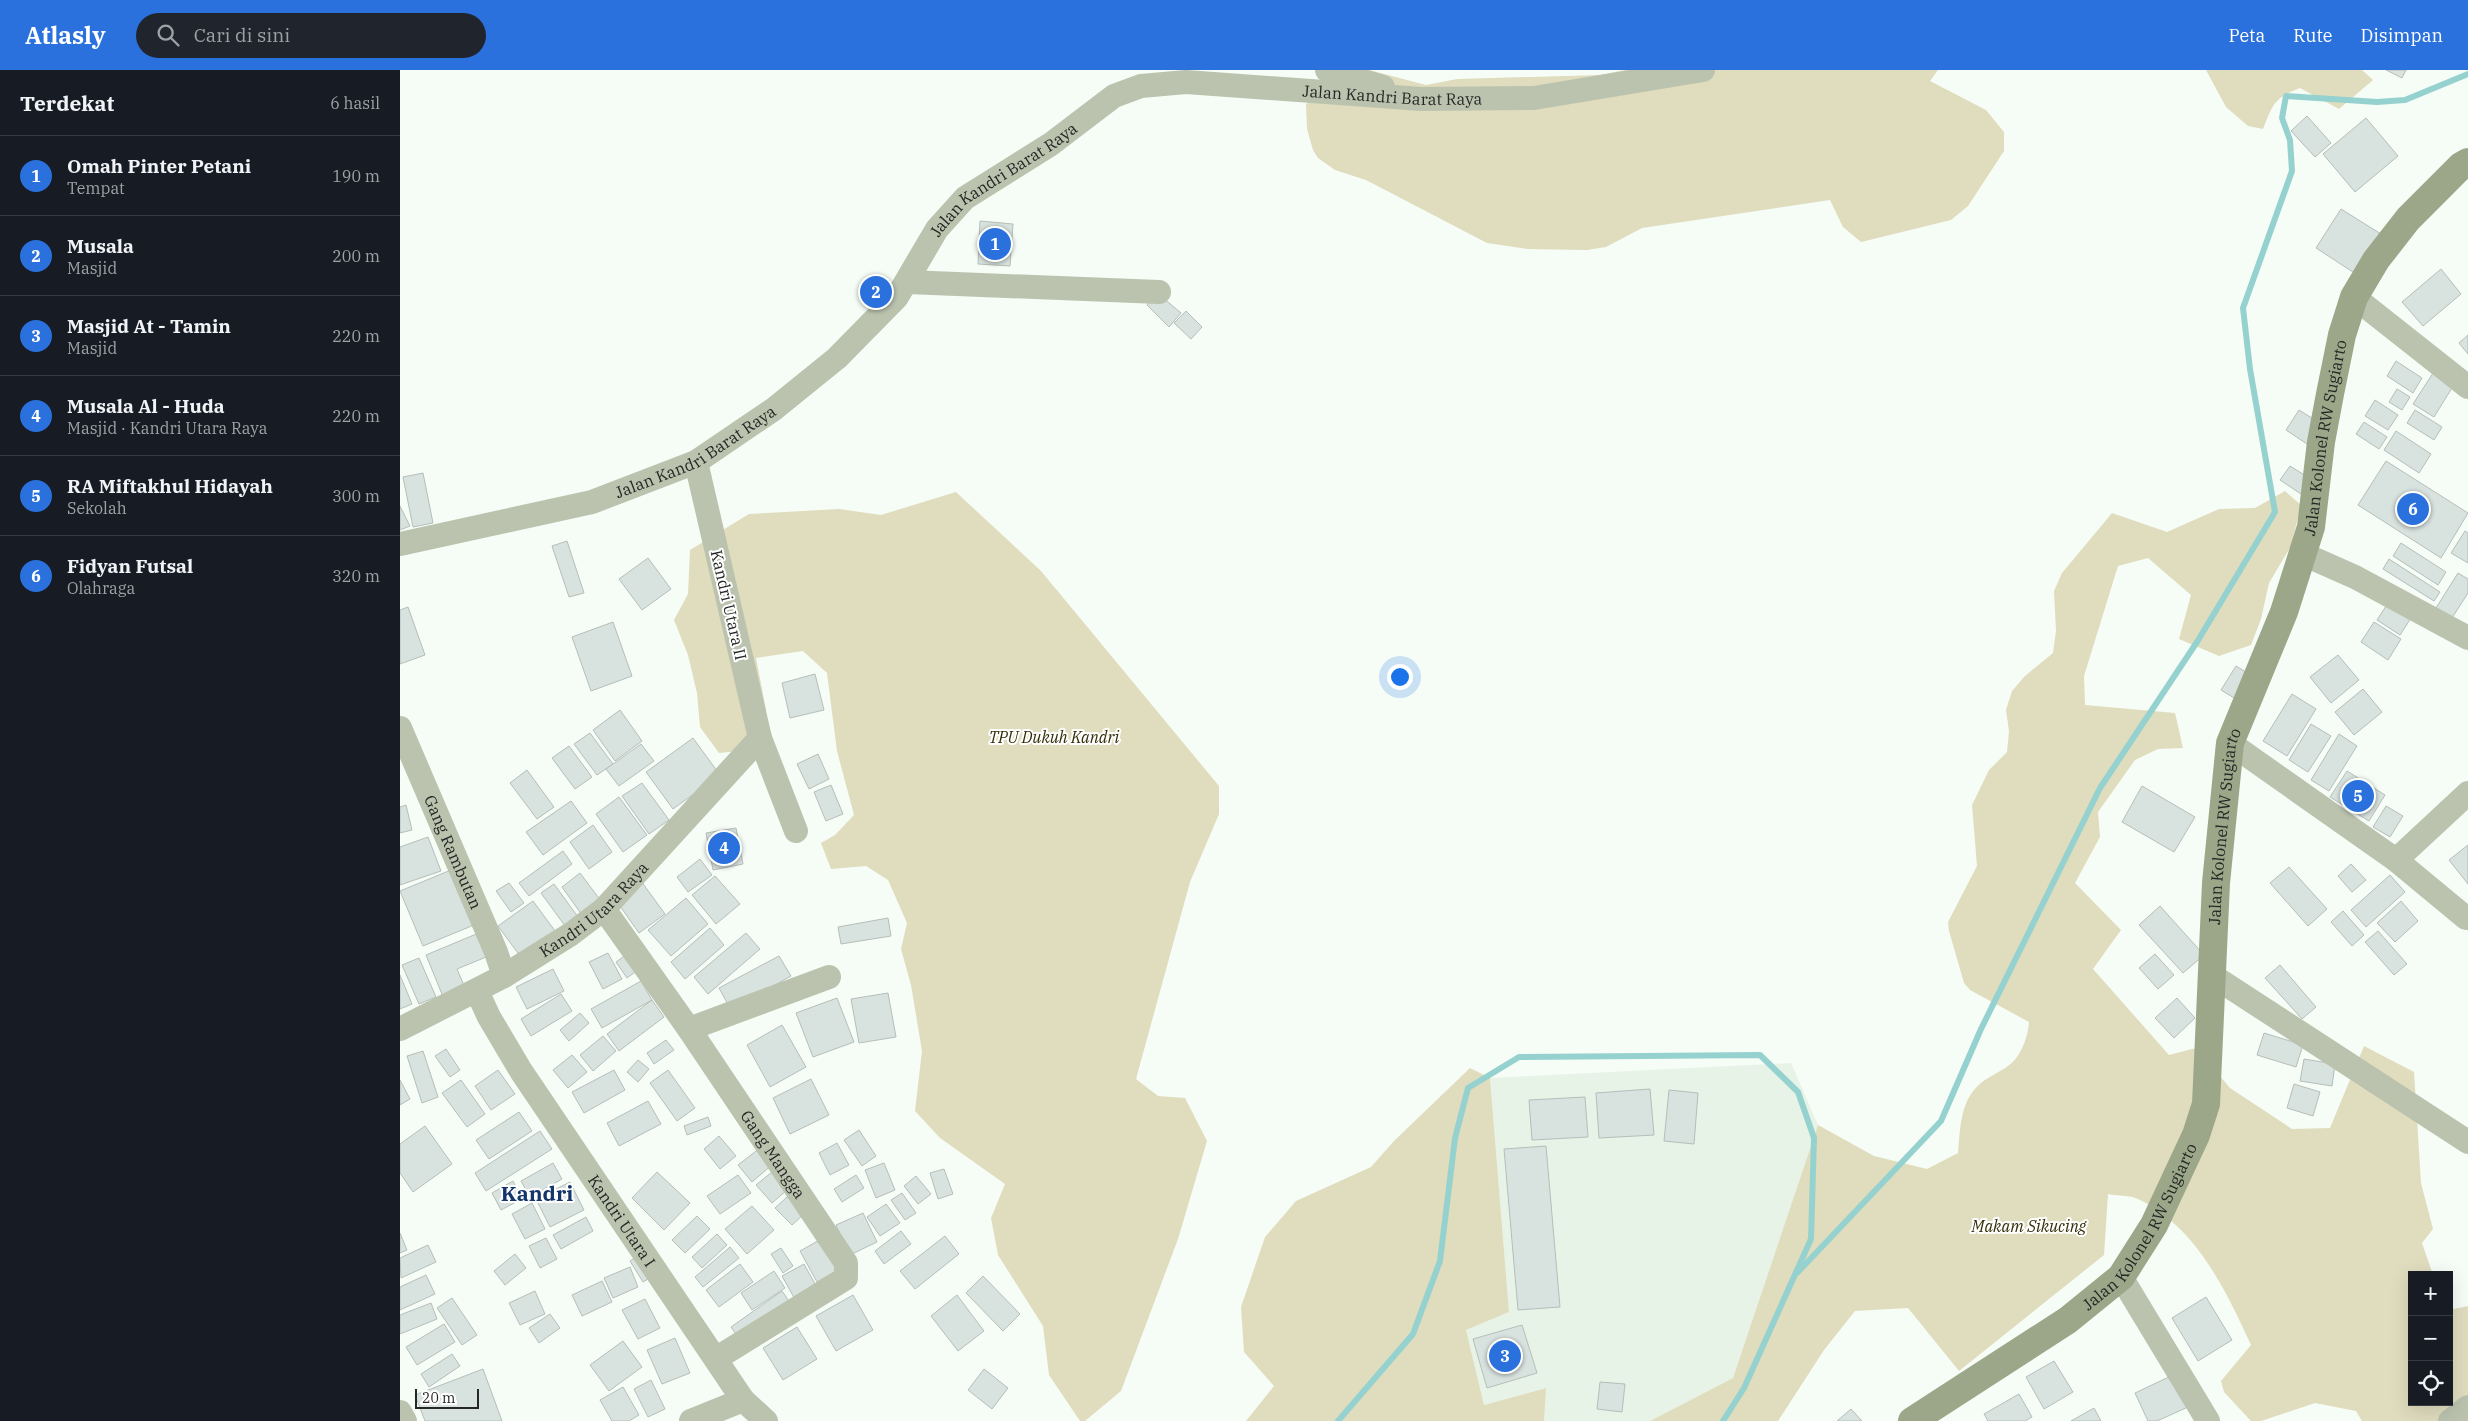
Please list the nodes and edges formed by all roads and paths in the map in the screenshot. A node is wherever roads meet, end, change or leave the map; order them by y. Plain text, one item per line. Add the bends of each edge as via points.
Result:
1 (1327, 70) edge
2 (1703, 70) edge
3 (1420, 99) junction
4 (2466, 159) edge
5 (908, 282) junction
6 (1159, 292) dead end
7 (2354, 297) junction
8 (2468, 387) edge
9 (696, 462) junction
10 (400, 544) edge
11 (2302, 554) junction
12 (2468, 638) edge
13 (400, 728) edge
14 (757, 742) junction
15 (2230, 743) junction
16 (2468, 793) edge
17 (796, 831) dead end
18 (2396, 860) junction
19 (604, 909) junction
20 (2466, 918) dead end
21 (2210, 974) junction
22 (504, 976) junction
23 (829, 977) dead end
24 (477, 991) junction
25 (400, 1029) edge
26 (689, 1029) junction
27 (2468, 1142) edge
28 (2121, 1277) junction
29 (717, 1358) junction
30 (743, 1400) junction
31 (2468, 1407) edge
32 (400, 1412) edge
33 (405, 1421) edge
34 (691, 1421) edge
35 (766, 1421) edge
36 (1912, 1421) edge
37 (2208, 1421) edge
38 (2450, 1421) edge

1 - 3 street
2 - 3 street, Jalan Kandri Barat Raya via 1534,98
3 - 5 street, Jalan Kandri Barat Raya via 1186,82 1141,86 1114,96 1051,144 965,198 937,229
4 - 7 main road, Jalan Kolonel RW Sugiarto via 2408,219 2376,260
5 - 6 street
5 - 9 street, Jalan Kandri Barat Raya via 837,358 774,409
7 - 8 street
7 - 11 main road, Jalan Kolonel RW Sugiarto via 2342,335 2330,394 2311,527
9 - 10 street, Jalan Kandri Barat Raya via 592,502
9 - 14 street, Kandri Utara II
11 - 12 street via 2354,577
11 - 15 main road, Jalan Kolonel RW Sugiarto via 2284,612
13 - 22 street, Gang Rambutan
14 - 17 street, Kandri Utara II
14 - 19 street, Kandri Utara Raya
15 - 18 street
15 - 21 main road, Jalan Kolonel RW Sugiarto
16 - 18 street
18 - 20 street
19 - 22 street, Kandri Utara Raya
19 - 26 street, Gang Mangga
21 - 27 street
21 - 28 main road, Jalan Kolonel RW Sugiarto via 2206,1104 2154,1225
22 - 24 street, Kandri Utara Raya
23 - 26 street
24 - 25 street, Kandri Utara Raya
24 - 29 street, Kandri Utara I via 520,1071
26 - 29 street, Gang Mangga via 846,1263 847,1271 846,1278
28 - 36 main road, Jalan Kolonel RW Sugiarto via 2068,1320
28 - 37 street
29 - 30 street, Kandri Utara I
30 - 34 street
30 - 35 street, Kandri Utara I
31 - 38 street
32 - 33 street

